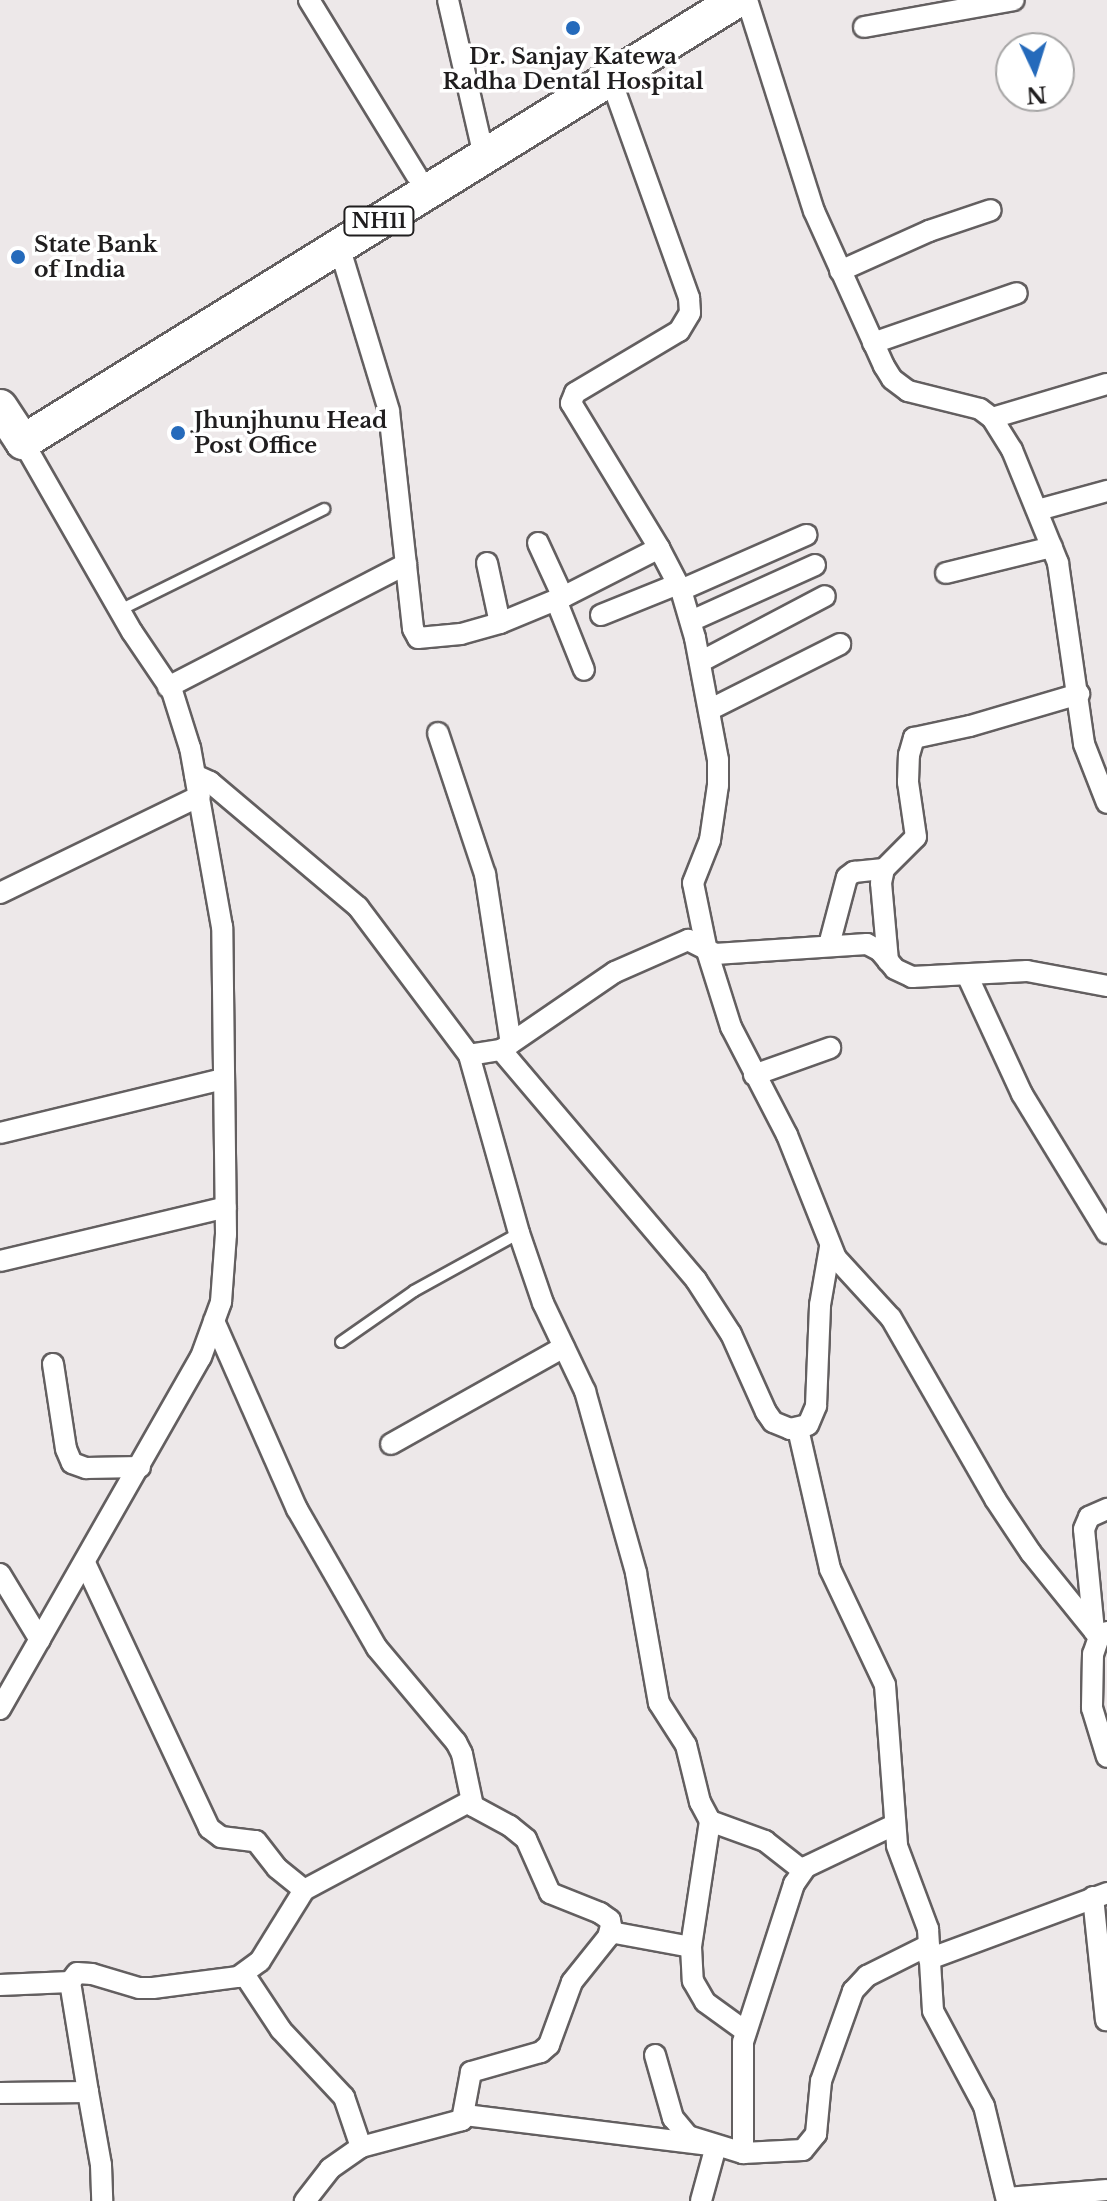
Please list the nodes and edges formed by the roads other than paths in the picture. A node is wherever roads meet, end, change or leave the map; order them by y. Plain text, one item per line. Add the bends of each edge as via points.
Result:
1 (309, 0) edge
2 (448, 0) edge
3 (701, 0) edge
4 (737, 0) edge
5 (747, 0) edge
6 (1014, 0) edge
7 (864, 27) dead end
8 (610, 77) junction
9 (481, 147) junction
10 (417, 176) junction
11 (991, 210) dead end
12 (339, 246) junction
13 (840, 271) junction
14 (1017, 293) dead end
15 (873, 343) junction
16 (1107, 384) edge
17 (992, 418) junction
18 (12, 426) edge
19 (1107, 491) edge
20 (324, 509) dead end
21 (1038, 510) junction
22 (806, 535) dead end
23 (538, 543) dead end
24 (1052, 547) junction
25 (659, 548) junction
26 (487, 563) dead end
27 (406, 564) junction
28 (815, 565) dead end
29 (946, 573) dead end
30 (679, 587) junction
31 (825, 596) dead end
32 (560, 599) junction
33 (120, 610) junction
34 (601, 615) dead end
35 (691, 621) junction
36 (500, 623) junction
37 (840, 644) dead end
38 (700, 662) junction
39 (584, 670) dead end
40 (168, 687) junction
41 (1079, 694) junction
42 (709, 710) junction
43 (438, 733) dead end
44 (195, 775) junction
45 (200, 796) junction
46 (1107, 803) edge
47 (884, 869) junction
48 (0, 893) edge
49 (829, 945) junction
50 (707, 951) junction
51 (888, 961) junction
52 (967, 975) junction
53 (1103, 985) edge
54 (1107, 1006) edge
55 (506, 1046) junction
56 (830, 1048) dead end
57 (469, 1055) junction
58 (754, 1075) junction
59 (224, 1079) junction
60 (0, 1133) edge
61 (226, 1207) junction
62 (519, 1233) junction
63 (1107, 1233) edge
64 (830, 1247) junction
65 (0, 1261) edge
66 (214, 1321) junction
67 (341, 1342) dead end
68 (564, 1347) junction
69 (53, 1364) dead end
70 (798, 1429) junction
71 (391, 1444) dead end
72 (140, 1467) junction
73 (1107, 1509) edge
74 (85, 1563) junction
75 (0, 1574) edge
76 (1100, 1633) edge
77 (40, 1640) junction
78 (0, 1709) edge
79 (1107, 1757) edge
80 (471, 1801) junction
81 (710, 1821) junction
82 (894, 1825) junction
83 (802, 1870) junction
84 (304, 1890) junction
85 (1100, 1895) edge
86 (610, 1932) junction
87 (691, 1947) junction
88 (929, 1952) junction
89 (244, 1974) junction
90 (70, 1982) junction
91 (0, 1985) edge
92 (1106, 2020) edge
93 (745, 2031) junction
94 (655, 2055) dead end
95 (88, 2092) junction
96 (0, 2093) edge
97 (465, 2115) junction
98 (716, 2146) junction
99 (361, 2147) junction
100 (743, 2153) junction
101 (1107, 2190) edge
102 (1007, 2200) edge
103 (102, 2201) edge
104 (305, 2201) edge
105 (701, 2201) edge

1 - 10 street
2 - 9 street
3 - 9 highway, NH11
4 - 8 highway, NH11
5 - 13 street via 793,151
6 - 7 street
8 - 9 highway, NH11
8 - 25 street via 690,313 679,331 575,393 571,403
9 - 10 highway, NH11
9 - 12 highway, NH11
10 - 18 highway, NH11
11 - 13 street
12 - 18 highway, NH11
12 - 27 street via 389,411
13 - 15 street
14 - 15 street
15 - 17 street via 892,379 908,391 961,402
16 - 17 street
17 - 21 street
18 - 33 street
19 - 21 street
20 - 33 lane
21 - 24 street
22 - 30 street
23 - 32 street
24 - 29 street
24 - 41 street
25 - 30 street
25 - 32 street
26 - 36 street
27 - 36 street via 418,638
27 - 40 street
28 - 35 street
30 - 34 street
30 - 35 street
31 - 38 street
32 - 36 street
32 - 39 street
33 - 40 street
35 - 38 street
37 - 42 street
38 - 42 street
40 - 44 street
41 - 46 street via 1084,744
41 - 47 street via 914,738 908,782 916,837
42 - 50 street via 718,785 710,840 693,883
43 - 55 street via 485,874
44 - 45 street
44 - 57 street via 210,782 358,907
45 - 48 street
45 - 59 street via 222,927
47 - 49 street via 847,877
47 - 51 street via 880,896
49 - 50 street
49 - 51 street via 867,944
50 - 55 street via 688,940 635,961
50 - 58 street via 731,1027
51 - 52 street via 912,977
52 - 53 street via 1027,971
52 - 63 street via 1022,1094
53 - 54 street
55 - 57 street
55 - 70 street via 709,1297 773,1422
56 - 58 street
57 - 62 street
58 - 64 street via 787,1135
59 - 60 street
59 - 61 street
61 - 65 street
61 - 66 street via 221,1302
62 - 67 lane via 414,1291
62 - 68 street
64 - 70 street via 820,1305 816,1406 813,1419
64 - 76 street via 891,1318 1031,1553
66 - 72 street via 201,1357
66 - 80 street via 297,1509 377,1648 456,1742
68 - 71 street
68 - 81 street via 585,1391 636,1573 656,1693 686,1745
69 - 72 street via 72,1463 86,1468
70 - 82 street via 830,1569 885,1685
72 - 74 street
73 - 76 street via 1089,1517 1084,1529
74 - 77 street
74 - 84 street via 209,1828 221,1837 256,1841
75 - 77 street
76 - 79 street via 1093,1654 1092,1708
77 - 78 street
80 - 84 street
80 - 86 street via 526,1839 550,1893 606,1916
81 - 83 street via 765,1841
81 - 87 street
82 - 83 street
82 - 88 street via 903,1866 925,1914
83 - 93 street
84 - 89 street via 260,1961
85 - 88 street
85 - 92 street
86 - 87 street
86 - 97 street via 572,1982 549,2045 471,2072
87 - 93 street via 698,1993
88 - 100 street via 867,1976 853,1991 821,2081 813,2141 795,2151
88 - 102 street via 933,2011 984,2106
89 - 90 street via 227,1981 153,1988 92,1974 77,1973
89 - 99 street via 281,2030 344,2097
90 - 91 street
90 - 95 street
93 - 100 street
94 - 98 street via 677,2126
95 - 96 street
95 - 103 street
97 - 98 street
97 - 99 street via 453,2124
98 - 100 street
98 - 105 street
99 - 104 street via 330,2169
101 - 102 street

